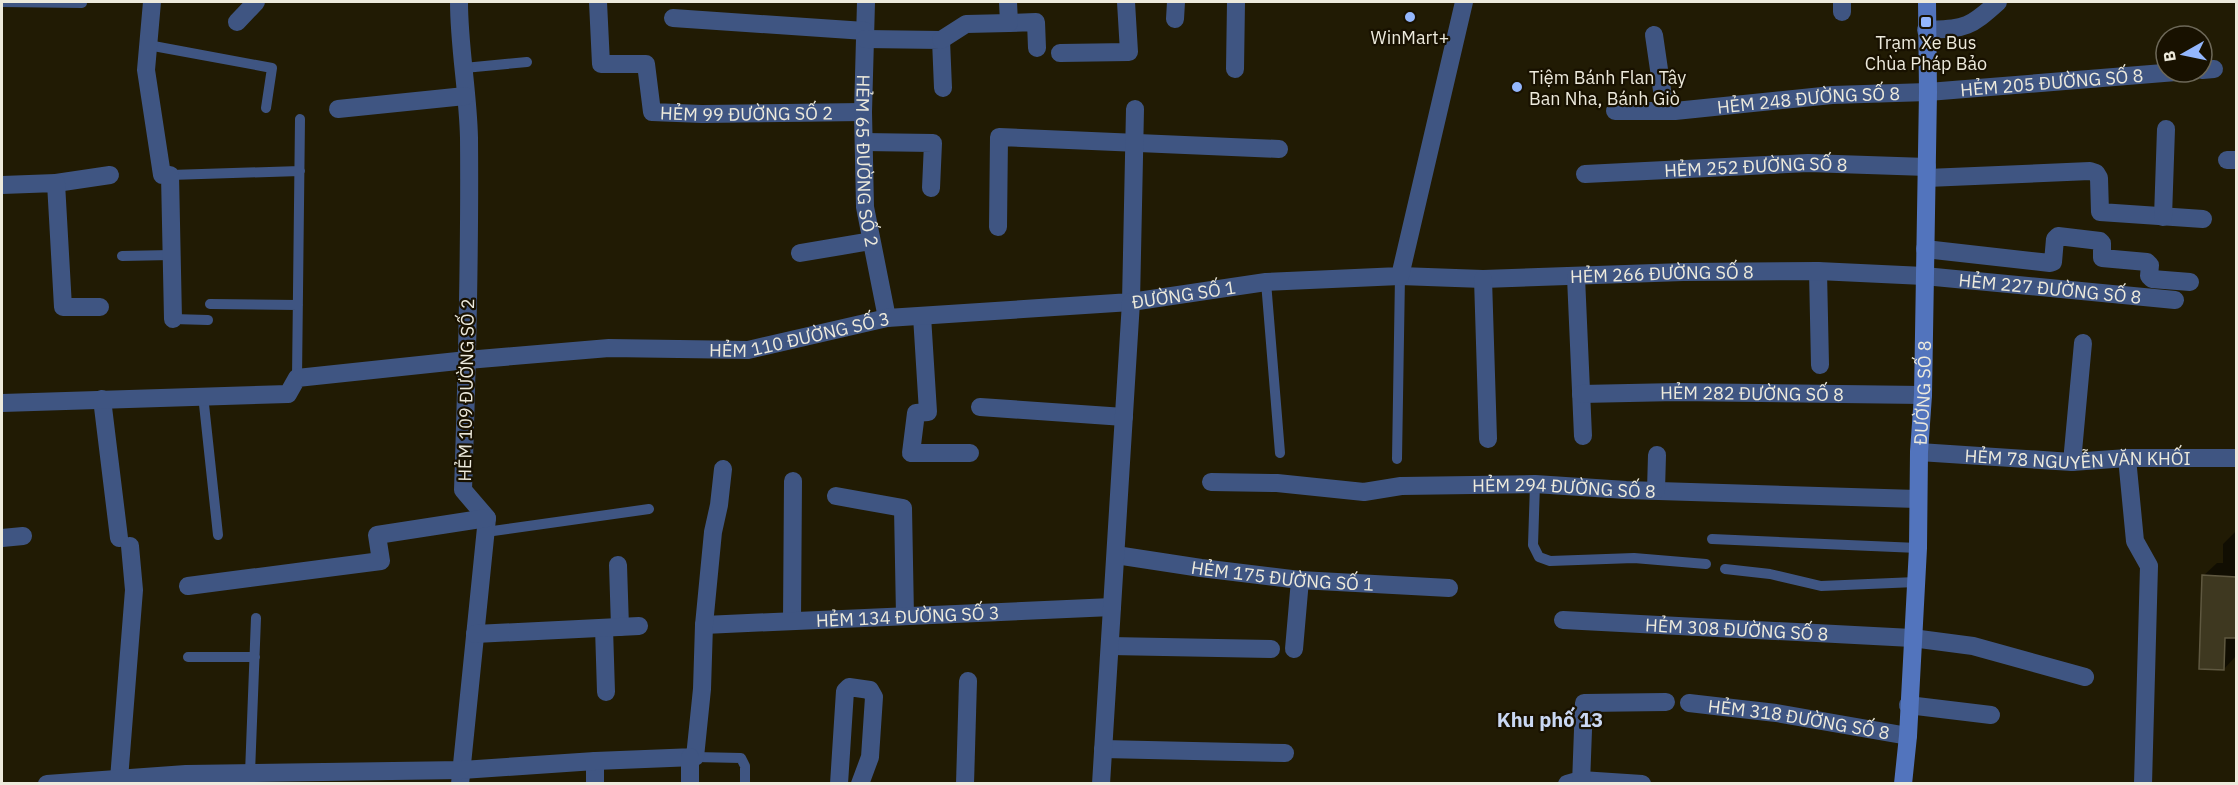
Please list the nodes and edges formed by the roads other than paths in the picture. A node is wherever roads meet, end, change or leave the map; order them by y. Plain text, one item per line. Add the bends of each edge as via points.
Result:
1 (2, 2) edge
2 (152, 2) edge
3 (256, 2) edge
4 (459, 2) edge
5 (598, 2) edge
6 (866, 2) edge
7 (1008, 2) edge
8 (1126, 2) edge
9 (1236, 2) edge
10 (1464, 2) edge
11 (1927, 2) edge
12 (1998, 2) edge
13 (82, 3) edge
14 (673, 18) dead end
15 (237, 22) dead end
16 (1009, 23) junction
17 (1926, 30) junction
18 (865, 35) junction
19 (1654, 35) dead end
20 (941, 40) junction
21 (148, 45) junction
22 (1037, 48) dead end
23 (1060, 53) dead end
24 (527, 62) dead end
25 (464, 68) junction
26 (1235, 69) dead end
27 (2154, 74) edge
28 (943, 88) dead end
29 (1928, 92) junction
30 (465, 96) junction
31 (266, 108) dead end
32 (338, 109) dead end
33 (1135, 109) dead end
34 (1615, 111) dead end
35 (1665, 111) junction
36 (863, 112) junction
37 (300, 119) dead end
38 (2166, 129) dead end
39 (864, 142) junction
40 (1134, 142) junction
41 (1279, 149) dead end
42 (300, 171) junction
43 (1927, 173) junction
44 (1585, 174) dead end
45 (110, 175) dead end
46 (170, 175) junction
47 (56, 183) junction
48 (2, 185) edge
49 (931, 188) dead end
50 (2163, 217) junction
51 (2203, 219) dead end
52 (998, 227) dead end
53 (871, 241) junction
54 (1925, 249) junction
55 (800, 253) dead end
56 (171, 255) junction
57 (122, 256) dead end
58 (1818, 271) junction
59 (1400, 276) junction
60 (1924, 276) junction
61 (1576, 277) junction
62 (1483, 279) junction
63 (1266, 282) junction
64 (2190, 282) dead end
65 (2175, 300) dead end
66 (1131, 302) junction
67 (210, 304) dead end
68 (298, 305) junction
69 (100, 307) dead end
70 (922, 315) junction
71 (887, 318) junction
72 (172, 319) joint
73 (208, 320) dead end
74 (2083, 344) dead end
75 (467, 360) junction
76 (1820, 365) dead end
77 (297, 378) junction
78 (1581, 394) junction
79 (203, 395) junction
80 (1923, 395) junction
81 (102, 399) junction
82 (2, 403) edge
83 (980, 407) dead end
84 (1124, 417) junction
85 (1583, 436) dead end
86 (1488, 439) dead end
87 (970, 453) dead end
88 (1280, 453) dead end
89 (1919, 453) junction
90 (1657, 455) dead end
91 (2127, 458) junction
92 (2236, 458) edge
93 (1397, 459) dead end
94 (2072, 462) junction
95 (723, 469) dead end
96 (793, 481) dead end
97 (1211, 482) dead end
98 (1535, 484) junction
99 (1656, 490) junction
100 (836, 496) dead end
101 (1917, 499) junction
102 (649, 509) dead end
103 (486, 525) junction
104 (218, 535) dead end
105 (23, 536) dead end
106 (2, 538) edge
107 (1712, 539) dead end
108 (1918, 548) junction
109 (1116, 555) junction
110 (1706, 564) dead end
111 (618, 565) dead end
112 (1725, 569) dead end
113 (1300, 580) junction
114 (1916, 582) junction
115 (188, 586) dead end
116 (1449, 588) dead end
117 (1112, 607) junction
118 (906, 616) junction
119 (256, 618) dead end
120 (1563, 620) dead end
121 (792, 621) junction
122 (704, 625) junction
123 (639, 626) dead end
124 (612, 628) junction
125 (475, 634) junction
126 (1912, 638) junction
127 (1110, 646) junction
128 (1271, 649) dead end
129 (1294, 649) dead end
130 (188, 657) dead end
131 (255, 657) junction
132 (2085, 677) dead end
133 (968, 681) dead end
134 (606, 692) dead end
135 (1666, 702) dead end
136 (1689, 703) dead end
137 (1908, 705) junction
138 (1991, 715) dead end
139 (1908, 736) junction
140 (1103, 749) junction
141 (1285, 753) dead end
142 (693, 757) junction
143 (595, 760) junction
144 (250, 773) junction
145 (461, 777) edge
146 (118, 779) junction
147 (186, 779) edge
148 (87, 782) edge
149 (1576, 782) edge
150 (47, 783) edge
151 (595, 783) edge
152 (690, 783) edge
153 (745, 783) edge
154 (840, 783) edge
155 (860, 783) edge
156 (965, 783) edge
157 (1101, 783) edge
158 (1642, 783) edge
159 (1903, 783) edge
160 (2143, 783) edge

1 - 13 lane
2 - 21 street
3 - 15 street
4 - 25 street, HẺM 109 ĐƯỜNG SỐ 2
5 - 36 street, HẺM 99 ĐƯỜNG SỐ 2 via 601,64 646,64 652,112
6 - 18 street, HẺM 65 ĐƯỜNG SỐ 2
7 - 16 street
8 - 23 street via 1129,52
9 - 26 street
10 - 59 street
11 - 17 street, ĐƯỜNG SỐ 8
12 - 17 street via 1962,28
14 - 18 street
16 - 20 street via 966,24
16 - 22 street via 1036,22
17 - 29 street, ĐƯỜNG SỐ 8
18 - 20 street
18 - 36 street, HẺM 65 ĐƯỜNG SỐ 2
19 - 35 street
20 - 28 street
21 - 31 lane via 272,68
21 - 46 street via 146,70 162,176
24 - 25 lane
25 - 30 street, HẺM 109 ĐƯỜNG SỐ 2
27 - 29 street, HẺM 205 ĐƯỜNG SỐ 8
29 - 35 street, HẺM 248 ĐƯỜNG SỐ 8 via 1833,95
29 - 43 street, ĐƯỜNG SỐ 8
30 - 32 street
30 - 75 street, HẺM 109 ĐƯỜNG SỐ 2 via 469,135
33 - 40 street
34 - 35 street, HẺM 248 ĐƯỜNG SỐ 8
36 - 39 street, HẺM 65 ĐƯỜNG SỐ 2
37 - 42 lane
38 - 50 street
39 - 49 street via 933,143
39 - 53 street, HẺM 65 ĐƯỜNG SỐ 2 via 865,207
40 - 41 street
40 - 52 street via 999,137
40 - 66 street
42 - 46 lane
42 - 68 lane
43 - 44 street, HẺM 252 ĐƯỜNG SỐ 8 via 1808,163
43 - 50 street, HẺM 252 ĐƯỜNG SỐ 8 via 2096,172 2100,212
43 - 54 street, ĐƯỜNG SỐ 8
45 - 47 street
46 - 56 street
47 - 48 street
47 - 69 street via 63,307
50 - 51 street
53 - 55 street
53 - 71 street, HẺM 65 ĐƯỜNG SỐ 2
54 - 60 street, ĐƯỜNG SỐ 8
54 - 64 street via 2050,263 2058,236 2100,241 2103,258 2147,262 2152,279
56 - 57 lane
56 - 72 street
58 - 60 street, HẺM 266 ĐƯỜNG SỐ 8
58 - 61 street, HẺM 266 ĐƯỜNG SỐ 8
58 - 76 street
59 - 62 street, HẺM 266 ĐƯỜNG SỐ 8
59 - 63 street, ĐƯỜNG SỐ 1
59 - 93 lane
60 - 65 street, HẺM 227 ĐƯỜNG SỐ 8
60 - 80 street, ĐƯỜNG SỐ 8
61 - 62 street, HẺM 266 ĐƯỜNG SỐ 8
61 - 78 street
62 - 86 street
63 - 66 street, ĐƯỜNG SỐ 1
63 - 88 lane
66 - 70 street, HẺM 110 ĐƯỜNG SỐ 3
66 - 84 street, ĐƯỜNG SỐ 1
67 - 68 lane
68 - 77 lane
70 - 71 street, HẺM 110 ĐƯỜNG SỐ 3
70 - 87 street via 928,412 916,413 911,453
71 - 75 street, HẺM 110 ĐƯỜNG SỐ 3 via 747,350 609,348
72 - 73 lane
74 - 94 street
75 - 77 street, HẺM 110 ĐƯỜNG SỐ 3
75 - 103 street, HẺM 109 ĐƯỜNG SỐ 2 via 463,489
77 - 79 street via 288,394
78 - 80 street, HẺM 282 ĐƯỜNG SỐ 8
78 - 85 street
79 - 81 street
79 - 104 lane
80 - 89 street, ĐƯỜNG SỐ 8
81 - 82 street
81 - 146 street via 134,590
83 - 84 street
84 - 109 street, ĐƯỜNG SỐ 1
89 - 94 street, HẺM 78 NGUYỄN VĂN KHỐI
89 - 101 street, ĐƯỜNG SỐ 8
90 - 99 street
91 - 92 street, HẺM 78 NGUYỄN VĂN KHỐI
91 - 94 street, HẺM 78 NGUYỄN VĂN KHỐI
91 - 160 street via 2135,541 2149,566
95 - 122 street
96 - 121 street
97 - 98 street, HẺM 294 ĐƯỜNG SỐ 8 via 1277,483 1364,492 1401,486
98 - 99 street, HẺM 294 ĐƯỜNG SỐ 8
98 - 110 lane via 1533,545 1539,557 1551,561 1634,558
99 - 101 street, HẺM 294 ĐƯỜNG SỐ 8
100 - 118 street via 903,508
101 - 108 street, ĐƯỜNG SỐ 8
102 - 103 lane
103 - 115 street via 377,535 381,561
103 - 125 street
105 - 106 street
107 - 108 lane
108 - 114 street, ĐƯỜNG SỐ 8
109 - 113 street, HẺM 175 ĐƯỜNG SỐ 1
109 - 117 street, ĐƯỜNG SỐ 1
111 - 124 street
112 - 114 lane via 1821,586
113 - 116 street, HẺM 175 ĐƯỜNG SỐ 1
113 - 129 street
114 - 126 street, ĐƯỜNG SỐ 8
117 - 118 street, HẺM 134 ĐƯỜNG SỐ 3
117 - 127 street, ĐƯỜNG SỐ 1
118 - 121 street, HẺM 134 ĐƯỜNG SỐ 3
119 - 131 lane
120 - 126 street, HẺM 308 ĐƯỜNG SỐ 8
121 - 122 street, HẺM 134 ĐƯỜNG SỐ 3
122 - 142 street via 702,689
123 - 124 street
124 - 125 street
124 - 134 street
125 - 145 street
126 - 132 street, HẺM 308 ĐƯỜNG SỐ 8 via 1973,646
126 - 137 street, ĐƯỜNG SỐ 8
127 - 128 street
127 - 140 street, ĐƯỜNG SỐ 1
130 - 131 lane
131 - 144 lane
133 - 156 street
135 - 149 street via 1584,703
136 - 139 street, HẺM 318 ĐƯỜNG SỐ 8
137 - 138 street
137 - 139 street, ĐƯỜNG SỐ 8
139 - 159 street, ĐƯỜNG SỐ 8
140 - 141 street
140 - 157 street, ĐƯỜNG SỐ 1
142 - 143 street
142 - 152 street
142 - 153 lane via 741,758
143 - 145 street
143 - 151 street
144 - 145 street
144 - 147 street
146 - 147 street
146 - 148 street
148 - 150 street
149 - 158 street
154 - 155 street via 845,691 849,687 870,690 874,697 870,758

